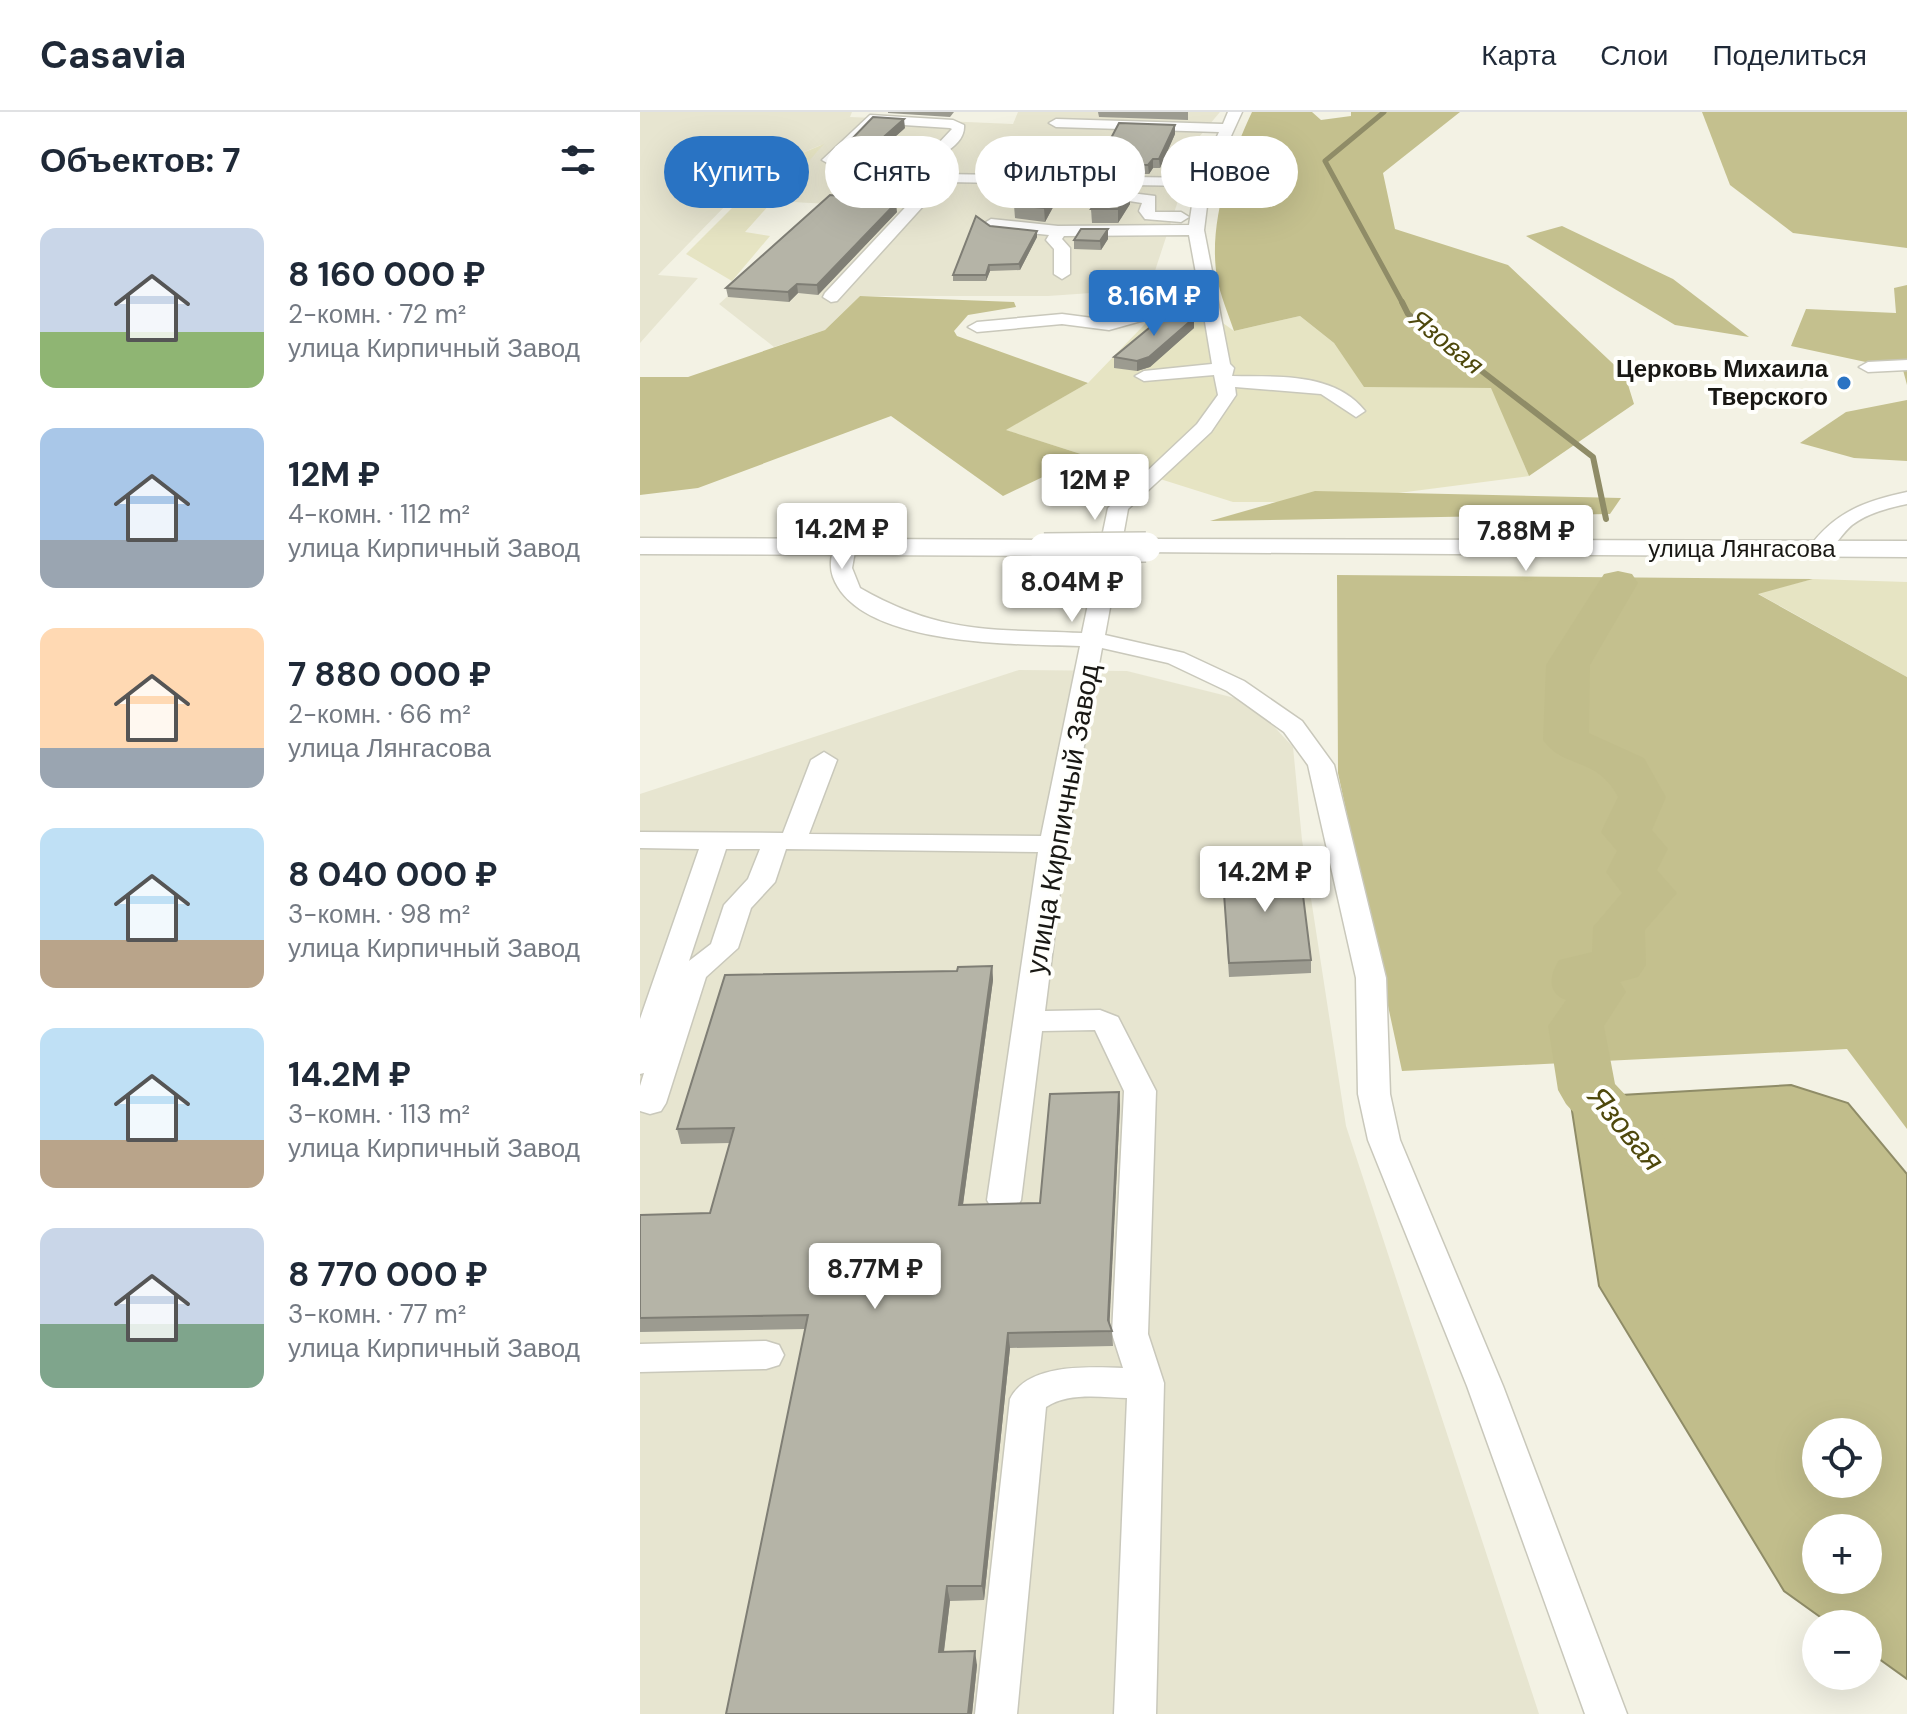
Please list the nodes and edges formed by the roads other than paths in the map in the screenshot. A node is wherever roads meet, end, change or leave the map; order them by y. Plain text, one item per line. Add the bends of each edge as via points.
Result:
1 (1122, 112) edge
2 (1232, 119) edge
3 (1056, 123) dead end
4 (893, 170) joint
5 (959, 178) edge
6 (1161, 181) edge
7 (1145, 196) edge
8 (913, 208) edge
9 (1199, 208) edge
10 (991, 224) edge
11 (1197, 224) junction
12 (1058, 231) junction
13 (1062, 274) dead end
14 (831, 297) dead end
15 (1207, 298) junction
16 (977, 327) dead end
17 (1907, 365) edge
18 (1868, 367) dead end
19 (1225, 375) junction
20 (1144, 376) edge
21 (1356, 411) dead end
22 (1907, 498) edge
23 (640, 546) edge
24 (845, 546) junction
25 (1819, 549) junction
26 (1907, 549) edge
27 (1093, 640) junction
28 (824, 760) dead end
29 (640, 840) edge
30 (715, 841) junction
31 (785, 841) junction
32 (1053, 844) junction
33 (1029, 1021) junction
34 (640, 1064) edge
35 (650, 1103) dead end
36 (1004, 1200) edge
37 (766, 1355) dead end
38 (640, 1358) edge
39 (1146, 1383) junction
40 (996, 1714) edge
41 (1135, 1714) edge
42 (1606, 1714) edge

1 - 2 street
2 - 3 street
4 - 4 street via 829,160 870,119 959,128 942,148
5 - 6 street
7 - 11 street via 1150,199 1150,216
8 - 14 street
9 - 11 street
10 - 12 street
11 - 12 street
11 - 15 street
12 - 13 street via 1054,240 1062,248
15 - 16 street via 1109,325 1062,319
15 - 19 street
17 - 18 street
19 - 20 street
19 - 21 street via 1326,389
19 - 27 street, улица Кирпичный Завод via 1227,395 1216,417 1118,508
22 - 25 street via 1869,507 1836,524
23 - 24 main road, улица Лянгасова
24 - 25 main road, улица Лянгасова, bridge
24 - 27 street via 841,568 850,592 884,612 929,628 982,637
25 - 26 main road, улица Лянгасова
27 - 32 street, улица Кирпичный Завод
27 - 42 street via 1163,652 1222,676 1289,720 1312,744 1371,978 1374,1094 1384,1140 1485,1386
28 - 31 street
29 - 30 street
30 - 31 street
30 - 34 street
31 - 32 street
31 - 35 street via 761,882 738,905 724,948 693,973
32 - 33 street, улица Кирпичный Завод
33 - 36 street, улица Кирпичный Завод
33 - 39 street via 1107,1024 1140,1091 1130,1334
37 - 38 street
39 - 40 street via 1057,1385 1041,1388 1028,1399
39 - 41 street

